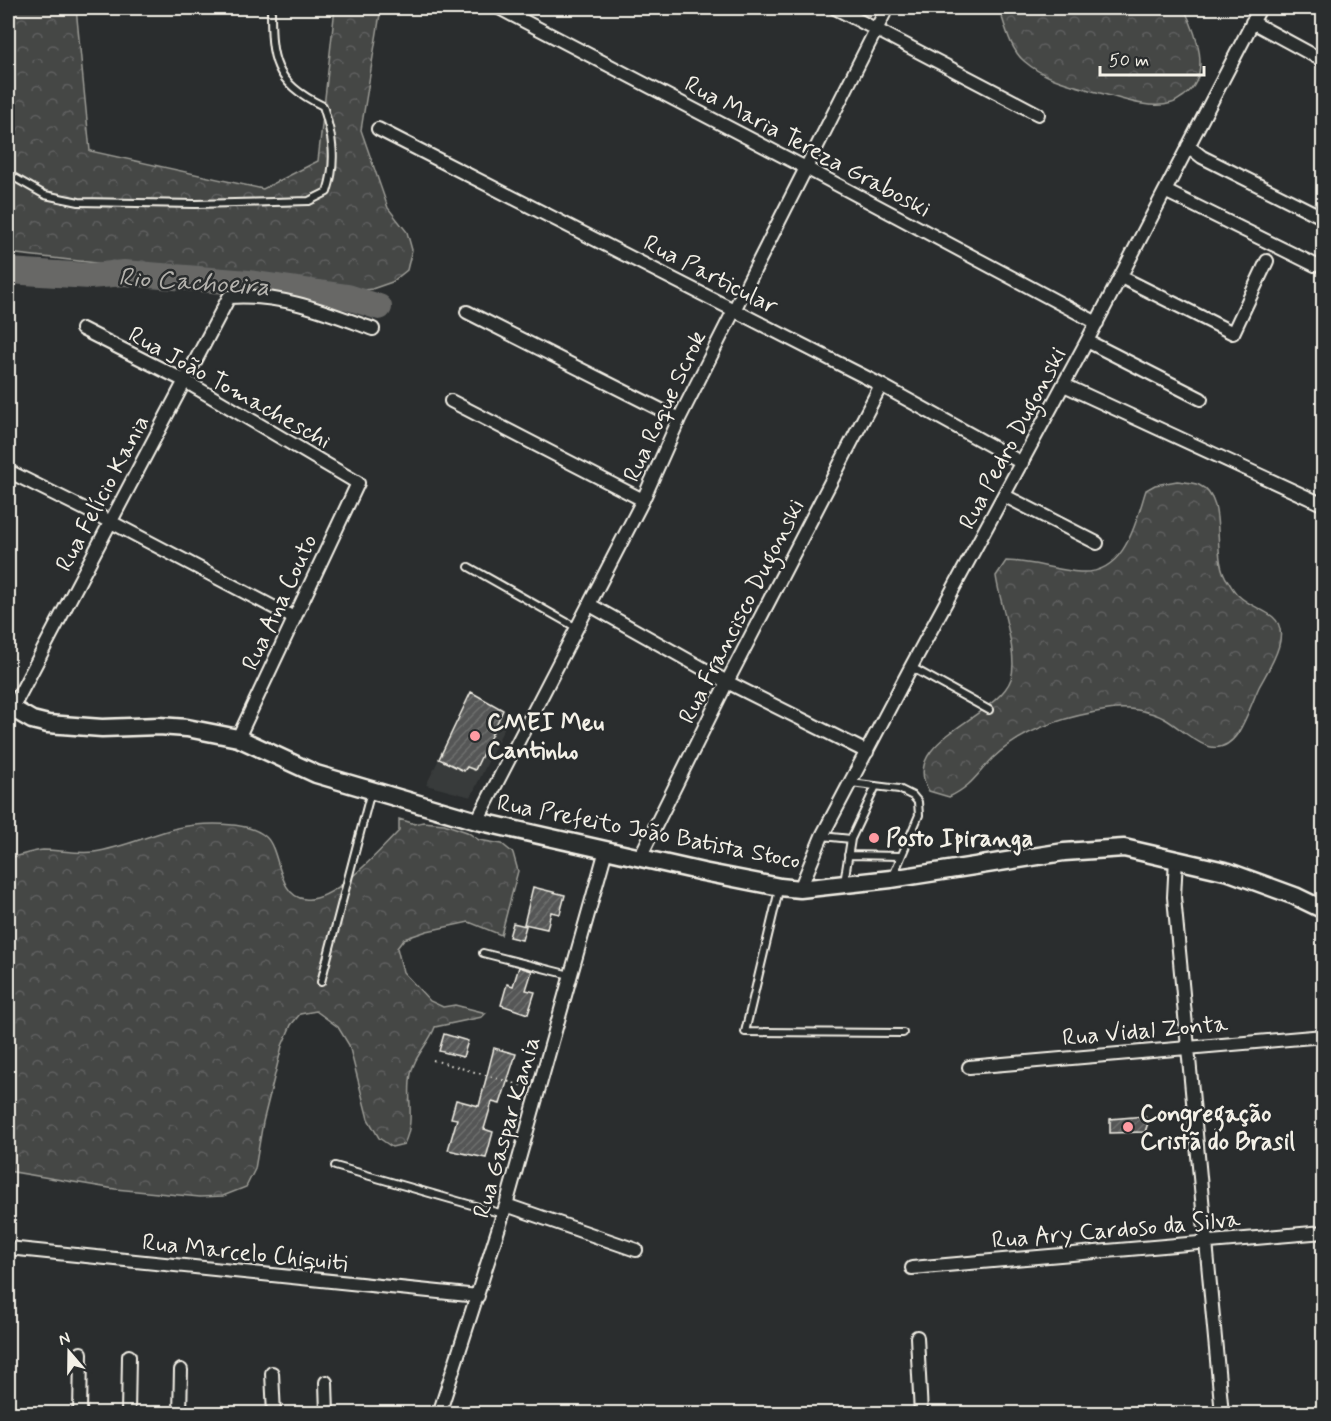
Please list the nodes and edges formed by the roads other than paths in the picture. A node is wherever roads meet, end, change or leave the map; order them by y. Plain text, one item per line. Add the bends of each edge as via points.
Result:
1 (271, 8) edge
2 (499, 8) edge
3 (835, 8) edge
4 (887, 8) edge
5 (1254, 14) edge
6 (876, 29) junction
7 (1323, 62) edge
8 (1038, 114) dead end
9 (378, 129) dead end
10 (1188, 146) junction
11 (806, 168) junction
12 (8, 174) edge
13 (1165, 191) junction
14 (1323, 218) edge
15 (1267, 261) dead end
16 (1315, 266) dead end
17 (1121, 277) junction
18 (734, 309) junction
19 (467, 312) dead end
20 (1097, 323) junction
21 (82, 329) dead end
22 (373, 329) dead end
23 (1087, 341) junction
24 (185, 381) junction
25 (1064, 385) junction
26 (881, 386) junction
27 (1202, 399) dead end
28 (451, 401) dead end
29 (679, 419) junction
30 (1022, 463) junction
31 (8, 471) edge
32 (358, 483) joint
33 (1005, 496) junction
34 (643, 500) junction
35 (1323, 505) edge
36 (111, 522) junction
37 (1097, 543) dead end
38 (469, 567) dead end
39 (590, 605) junction
40 (294, 618) junction
41 (578, 628) junction
42 (911, 667) junction
43 (727, 682) junction
44 (10, 707) edge
45 (988, 710) dead end
46 (238, 738) junction
47 (867, 752) junction
48 (851, 783) junction
49 (876, 786) junction
50 (371, 791) junction
51 (477, 821) junction
52 (822, 836) junction
53 (851, 839) junction
54 (606, 850) junction
55 (848, 855) junction
56 (901, 856) junction
57 (640, 857) junction
58 (1176, 858) junction
59 (891, 879) junction
60 (844, 884) junction
61 (780, 887) junction
62 (800, 889) junction
63 (1323, 910) edge
64 (483, 953) dead end
65 (570, 975) junction
66 (321, 982) dead end
67 (903, 1033) dead end
68 (1323, 1035) edge
69 (1188, 1048) junction
70 (969, 1067) dead end
71 (335, 1166) dead end
72 (505, 1209) junction
73 (1323, 1232) edge
74 (1206, 1243) junction
75 (8, 1248) edge
76 (636, 1250) dead end
77 (912, 1268) dead end
78 (478, 1296) junction
79 (917, 1337) dead end
80 (81, 1353) dead end
81 (129, 1356) dead end
82 (181, 1370) dead end
83 (272, 1373) dead end
84 (326, 1382) dead end
85 (80, 1413) edge
86 (128, 1413) edge
87 (180, 1413) edge
88 (274, 1413) edge
89 (327, 1413) edge
90 (439, 1413) edge
91 (921, 1413) edge
92 (1222, 1413) edge

1 - 12 lane via 271,42 278,70 292,88 322,106 331,129 334,171 327,192 309,201 79,202 45,195
2 - 11 street, Rua Maria Tereza Graboski
3 - 6 street
4 - 6 street, Rua Roque Scrok
5 - 7 street
5 - 10 street, Rua Pedro Dugonski
6 - 8 street
6 - 11 street, Rua Roque Scrok
9 - 18 street, Rua Particular
10 - 13 street, Rua Pedro Dugonski
10 - 14 street
11 - 18 street, Rua Roque Scrok
11 - 20 street, Rua Maria Tereza Graboski
13 - 16 street
13 - 17 street, Rua Pedro Dugonski
15 - 17 street via 1233,333
17 - 20 street, Rua Pedro Dugonski
18 - 26 street, Rua Particular
18 - 29 street, Rua Roque Scrok
19 - 29 street
20 - 23 street, Rua Pedro Dugonski
21 - 24 street, Rua João Tomacheschi
22 - 24 street, Rua Felício Kania via 297,302 247,295 229,297
23 - 25 street, Rua Pedro Dugonski
23 - 27 street
24 - 32 street, Rua João Tomacheschi
24 - 36 street, Rua Felício Kania
25 - 30 street, Rua Pedro Dugonski
25 - 35 street
26 - 30 street, Rua Particular
26 - 43 street, Rua Francisco Dugonski
28 - 34 street
29 - 34 street, Rua Roque Scrok
30 - 33 street, Rua Pedro Dugonski
31 - 36 street
32 - 40 street, Rua Ana Couto
33 - 37 street
33 - 42 street, Rua Pedro Dugonski
34 - 39 street, Rua Roque Scrok
36 - 40 street
36 - 44 street, Rua Felício Kania
38 - 41 lane
39 - 41 street, Rua Roque Scrok
39 - 43 street
40 - 46 street, Rua Ana Couto
41 - 51 street, Rua Roque Scrok
42 - 45 lane
42 - 47 street, Rua Pedro Dugonski
43 - 47 street
43 - 57 street, Rua Francisco Dugonski
44 - 46 main road, Rua Prefeito João Batista Stoco via 48,724 187,728
46 - 50 main road, Rua Prefeito João Batista Stoco via 316,774
47 - 48 street, Rua Pedro Dugonski
48 - 49 lane
48 - 52 street, Rua Pedro Dugonski
49 - 53 lane
49 - 56 lane via 899,789 918,802 919,815
50 - 51 main road, Rua Prefeito João Batista Stoco
50 - 66 lane
51 - 54 main road, Rua Prefeito João Batista Stoco
52 - 53 lane
52 - 62 street, Rua Pedro Dugonski
53 - 55 lane
54 - 57 main road, Rua Prefeito João Batista Stoco
54 - 65 street, Rua Gaspar Kania
55 - 56 lane
55 - 60 lane
56 - 59 lane
57 - 61 main road, Rua Prefeito João Batista Stoco
58 - 59 main road, Rua Prefeito João Batista Stoco via 1124,848 1064,852
58 - 63 main road, Rua Prefeito João Batista Stoco via 1264,884
58 - 69 street via 1174,897
59 - 60 main road, Rua Prefeito João Batista Stoco
60 - 62 main road, Rua Prefeito João Batista Stoco
61 - 62 main road, Rua Prefeito João Batista Stoco
61 - 67 lane via 745,1032
64 - 65 lane
65 - 72 street, Rua Gaspar Kania
68 - 69 street, Rua Vidal Zonta
69 - 70 street, Rua Vidal Zonta
69 - 74 street
71 - 72 lane
72 - 76 street
72 - 78 street, Rua Gaspar Kania
73 - 74 street, Rua Ary Cardoso da Silva
74 - 77 street, Rua Ary Cardoso da Silva
74 - 92 street
75 - 78 street, Rua Marcelo Chiquiti
78 - 90 street, Rua Gaspar Kania
79 - 91 street
80 - 85 street
81 - 86 street
82 - 87 street
83 - 88 street
84 - 89 street

